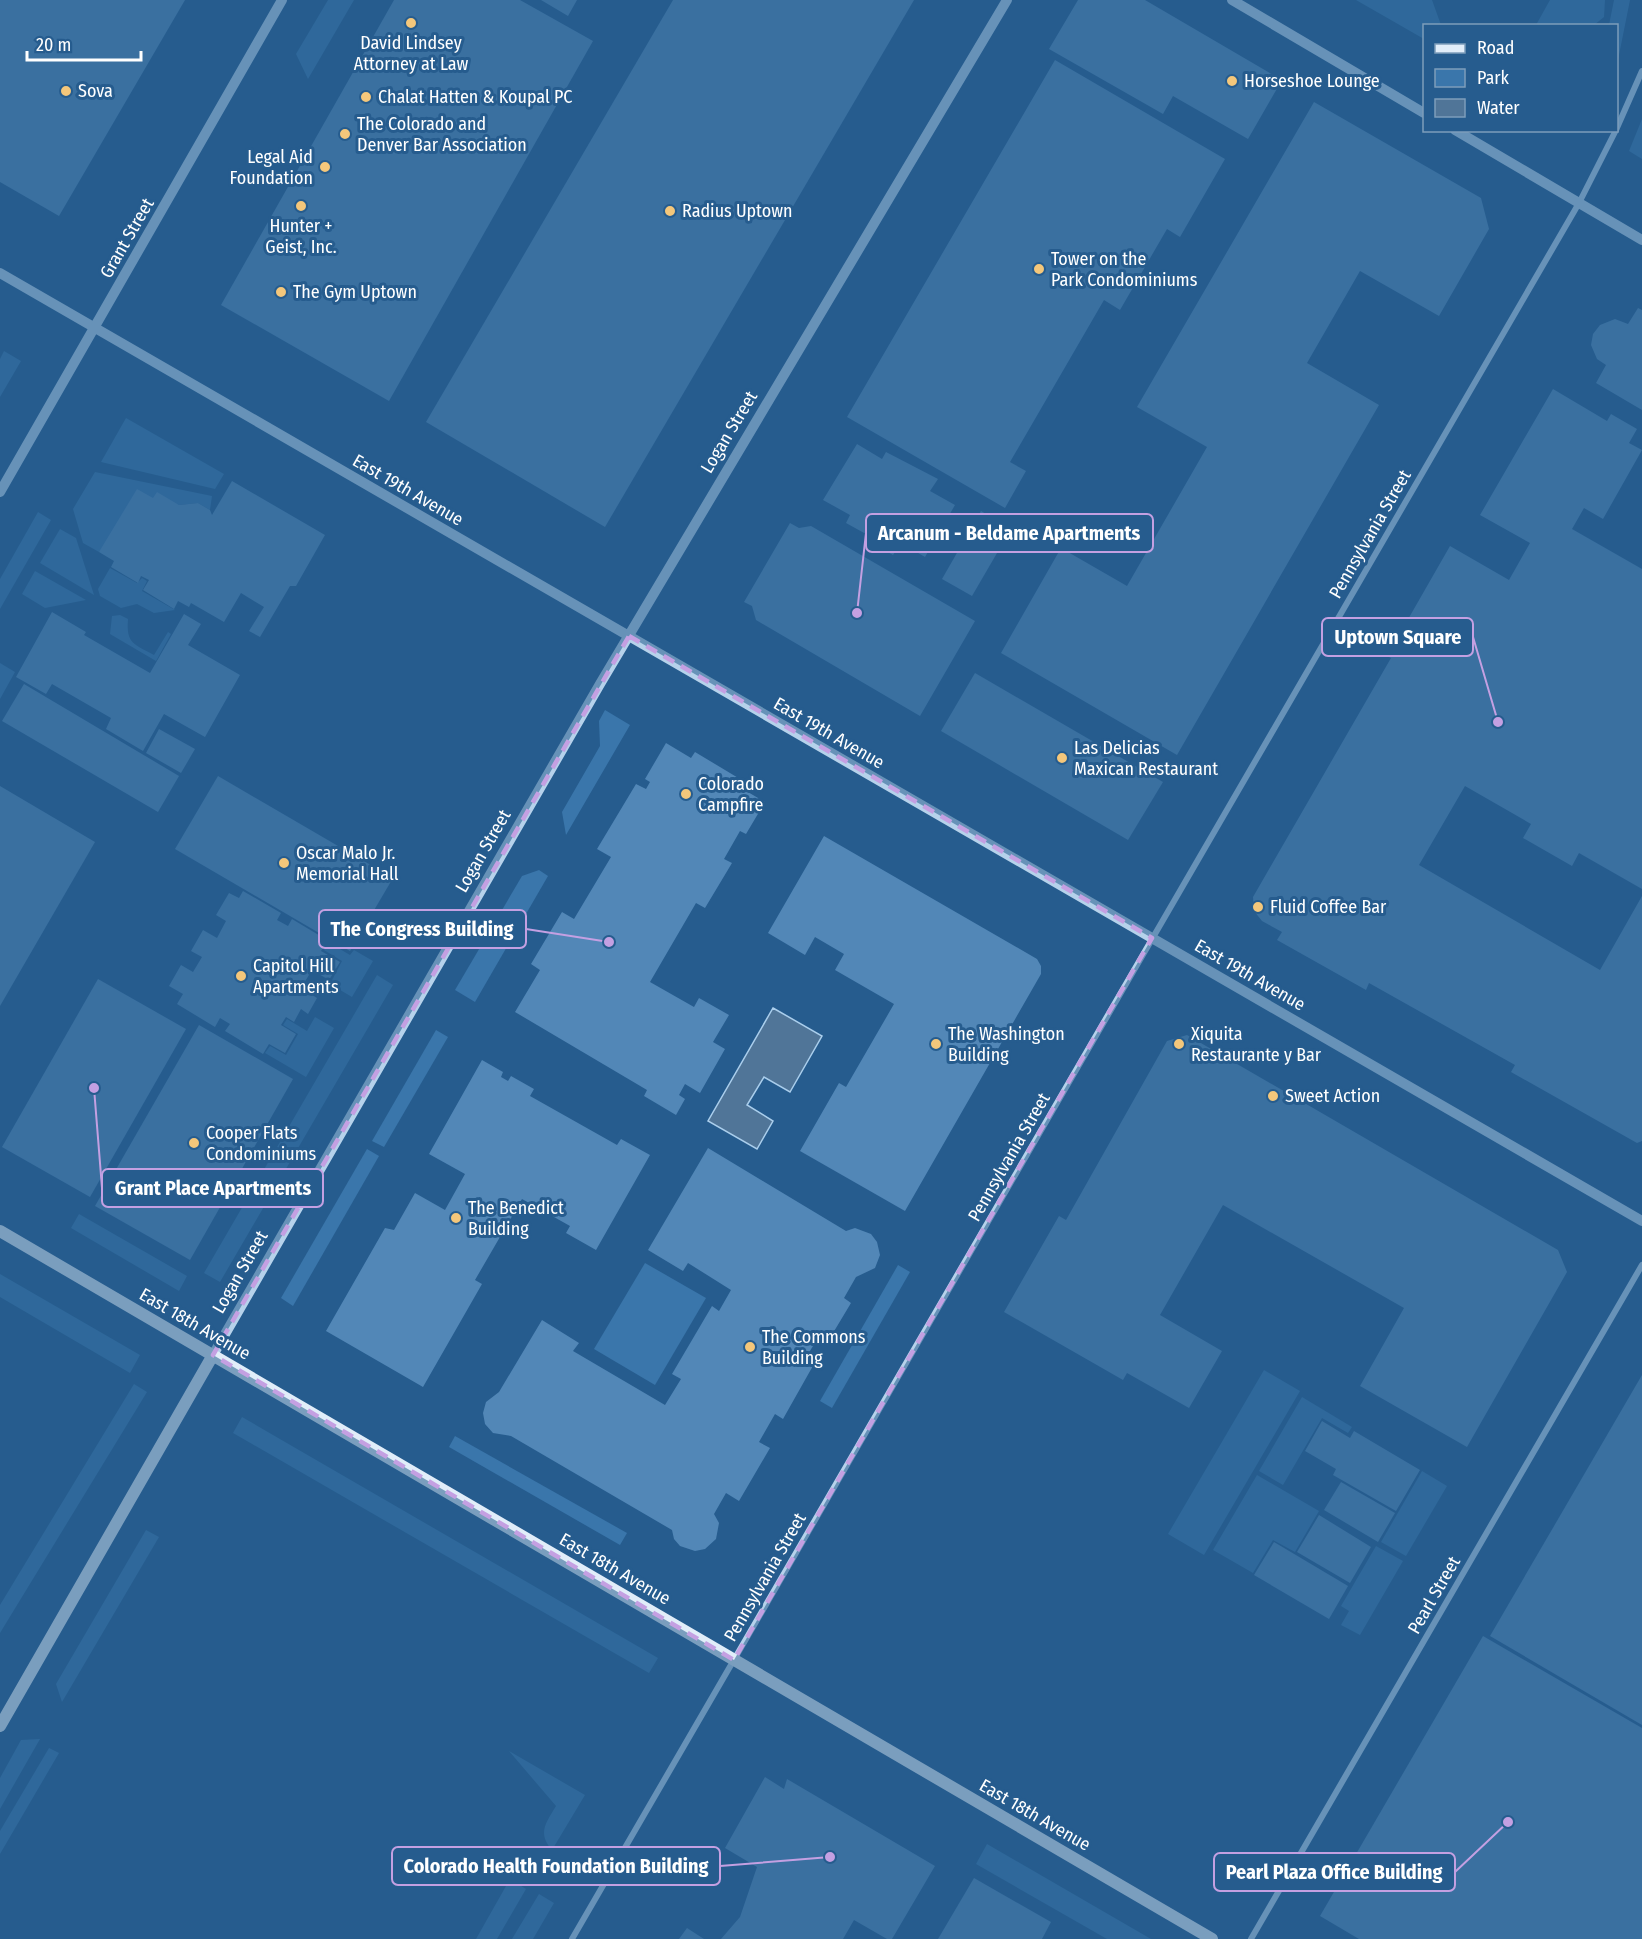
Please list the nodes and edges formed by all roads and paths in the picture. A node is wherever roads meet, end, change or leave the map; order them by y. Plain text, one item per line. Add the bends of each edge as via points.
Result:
1 (282, 0) edge
2 (1006, 0) edge
3 (1232, 0) edge
4 (1642, 71) edge
5 (1423, 112) edge
6 (1618, 125) edge
7 (1458, 132) edge
8 (1615, 132) edge
9 (1579, 203) junction
10 (1642, 240) edge
11 (0, 273) edge
12 (94, 328) junction
13 (0, 492) edge
14 (629, 636) junction
15 (1152, 939) junction
16 (1642, 1221) edge
17 (0, 1231) edge
18 (1642, 1264) edge
19 (213, 1355) junction
20 (734, 1659) junction
21 (0, 1726) edge
22 (572, 1939) edge
23 (1212, 1939) edge
24 (1251, 1939) edge

1 - 12 street, Grant Street
2 - 14 street, Logan Street
3 - 5 street
4 - 6 street, Pennsylvania Street
7 - 9 street
8 - 9 street, Pennsylvania Street
9 - 10 street
9 - 15 street, Pennsylvania Street
11 - 12 street, East 19th Avenue
12 - 13 street, Grant Street
12 - 14 street, East 19th Avenue
14 - 15 street, East 19th Avenue
14 - 19 street, Logan Street
15 - 16 street, East 19th Avenue
15 - 20 street, Pennsylvania Street
17 - 19 main road, East 18th Avenue
18 - 24 street, Pearl Street
19 - 20 main road, East 18th Avenue
19 - 21 main road, Logan Street
20 - 22 street, Pennsylvania Street
20 - 23 main road, East 18th Avenue

